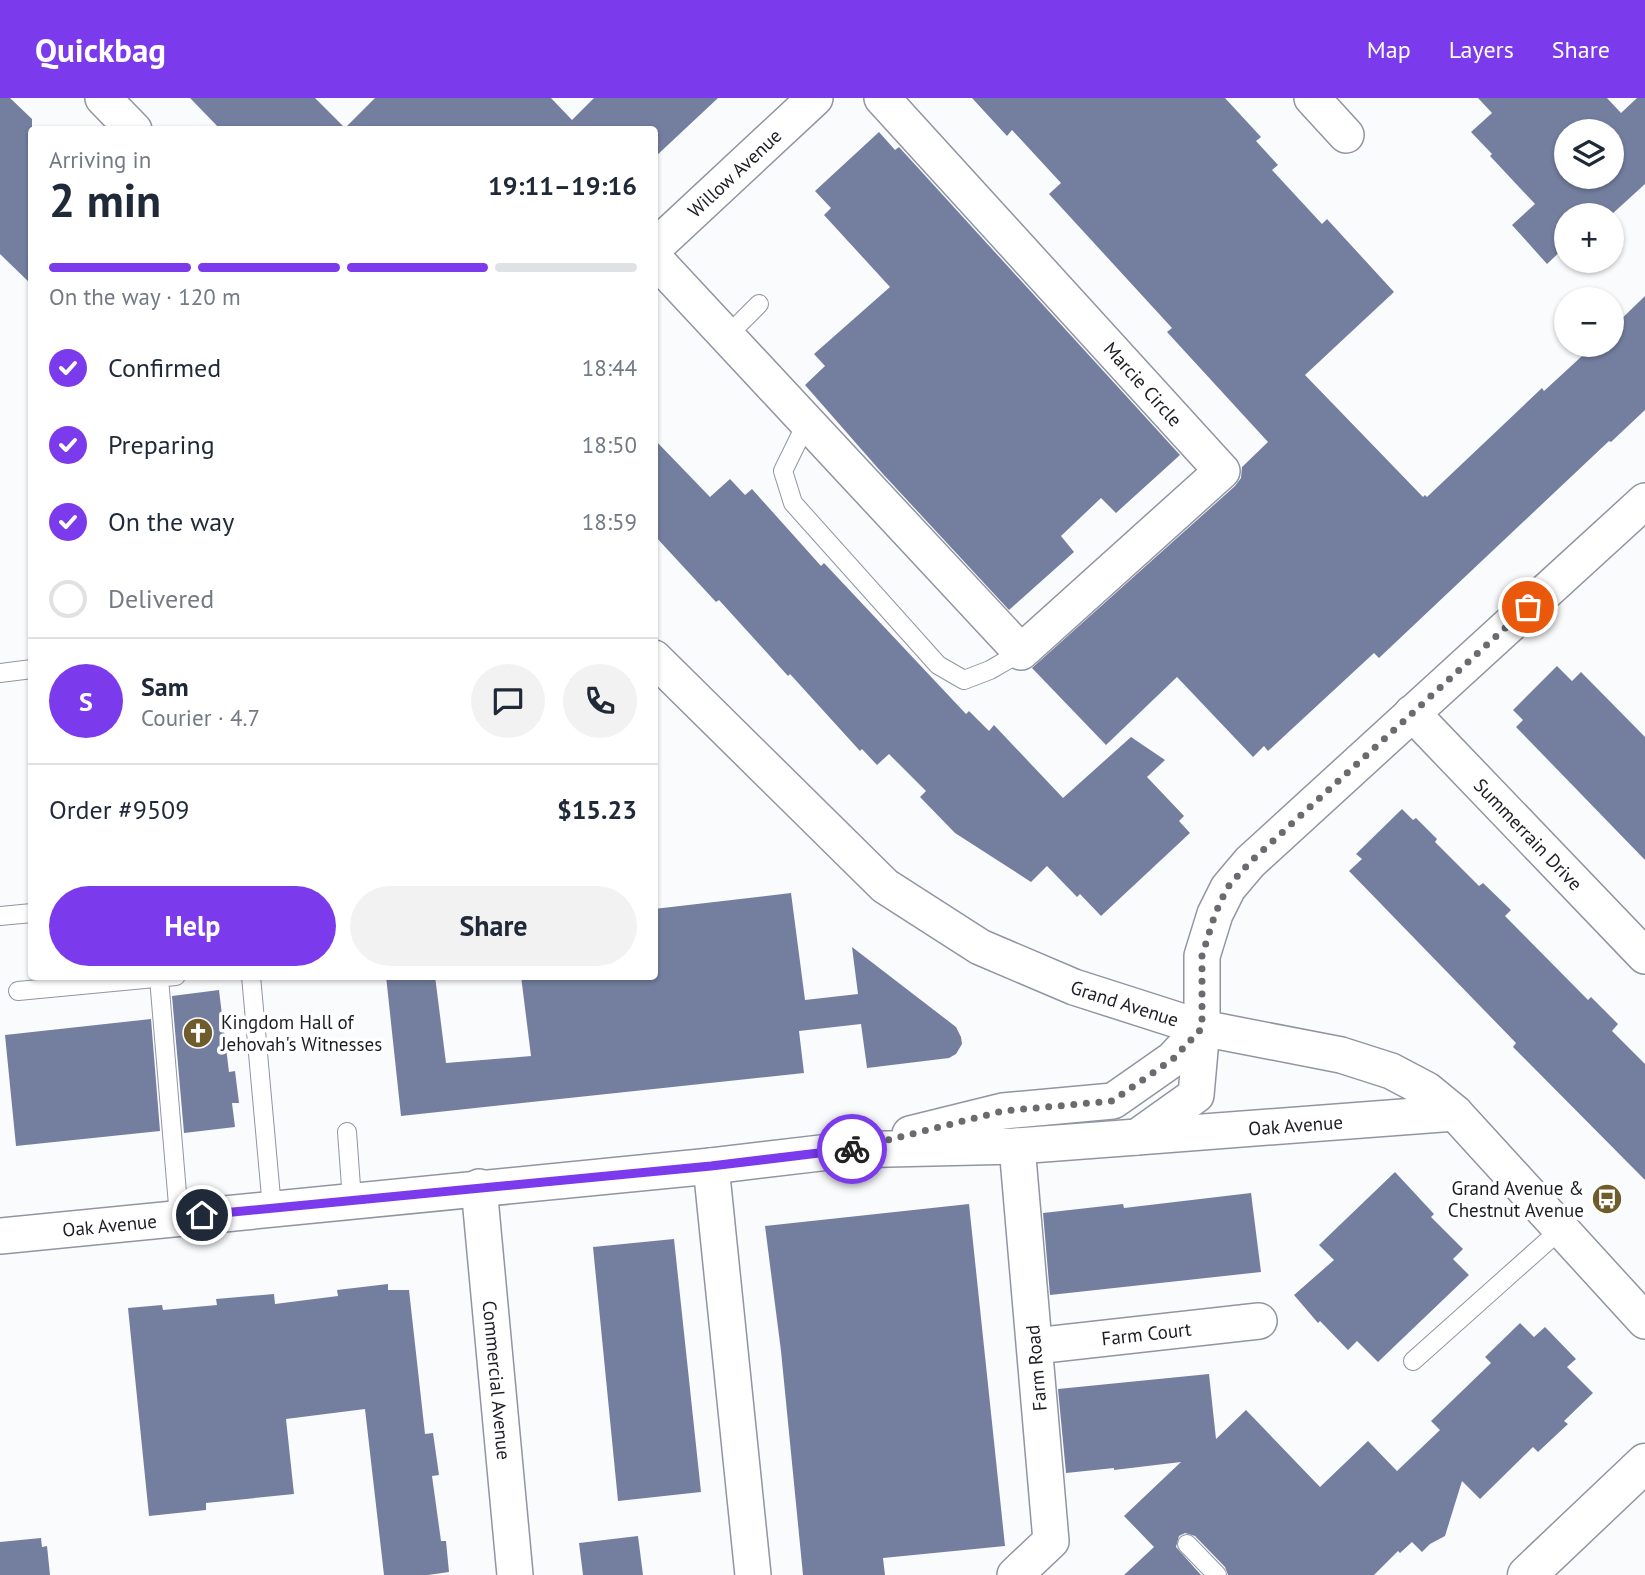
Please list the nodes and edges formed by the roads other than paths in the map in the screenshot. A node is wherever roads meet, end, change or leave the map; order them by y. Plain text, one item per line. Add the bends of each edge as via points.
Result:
1 (103, 98) edge
2 (815, 98) edge
3 (882, 98) edge
4 (1312, 98) edge
5 (130, 126) edge
6 (1346, 135) dead end
7 (658, 244) edge
8 (658, 262) edge
9 (759, 304) dead end
10 (727, 336) junction
11 (807, 422) junction
12 (1645, 501) edge
13 (1021, 652) junction
14 (658, 662) edge
15 (28, 670) edge
16 (0, 673) edge
17 (1412, 713) junction
18 (28, 913) edge
19 (0, 916) edge
20 (1645, 956) edge
21 (137, 980) edge
22 (167, 980) edge
23 (251, 980) edge
24 (18, 992) dead end
25 (1202, 1028) junction
26 (1455, 1113) junction
27 (347, 1132) dead end
28 (1137, 1137) junction
29 (1017, 1146) junction
30 (846, 1150) junction
31 (711, 1166) junction
32 (479, 1187) junction
33 (352, 1200) junction
34 (272, 1208) junction
35 (179, 1217) junction
36 (1561, 1229) junction
37 (0, 1236) edge
38 (1259, 1321) dead end
39 (1645, 1321) edge
40 (1035, 1346) junction
41 (1413, 1361) dead end
42 (1645, 1463) edge
43 (1187, 1544) dead end
44 (515, 1575) edge
45 (753, 1575) edge
46 (1015, 1575) edge
47 (1217, 1575) edge
48 (1527, 1575) edge

1 - 5 street
2 - 7 street, Willow Avenue
3 - 13 street, Marcie Circle via 1222,471
4 - 6 street
8 - 10 street
9 - 10 lane
10 - 11 street
11 - 13 street
11 - 13 lane, Marcie Circle via 783,471 793,503 938,665 964,680
12 - 17 street
14 - 25 street, Grand Avenue via 885,886 979,947 1074,987
15 - 16 lane
17 - 20 street, Summerrain Drive
17 - 25 street via 1227,888 1202,956
18 - 19 lane
21 - 24 lane
22 - 35 lane
23 - 34 lane
25 - 26 street, Grand Avenue via 1341,1055 1391,1071 1427,1090
25 - 28 street via 1196,1094
25 - 30 street, Oak Avenue via 1173,1059 1112,1101 1003,1111
26 - 28 street, Oak Avenue
26 - 36 street, Grand Avenue
27 - 33 lane
28 - 29 street, Oak Avenue
29 - 30 street, Oak Avenue
29 - 40 street, Farm Road
30 - 31 street, Oak Avenue
31 - 32 street, Oak Avenue
31 - 45 street
32 - 33 street, Oak Avenue
32 - 44 street, Commercial Avenue
33 - 34 street, Oak Avenue
34 - 35 street, Oak Avenue
35 - 37 street, Oak Avenue
36 - 39 street, Grand Avenue
36 - 41 lane
38 - 40 street, Farm Court
40 - 46 street, Farm Road via 1051,1541
42 - 48 main road
43 - 47 lane

